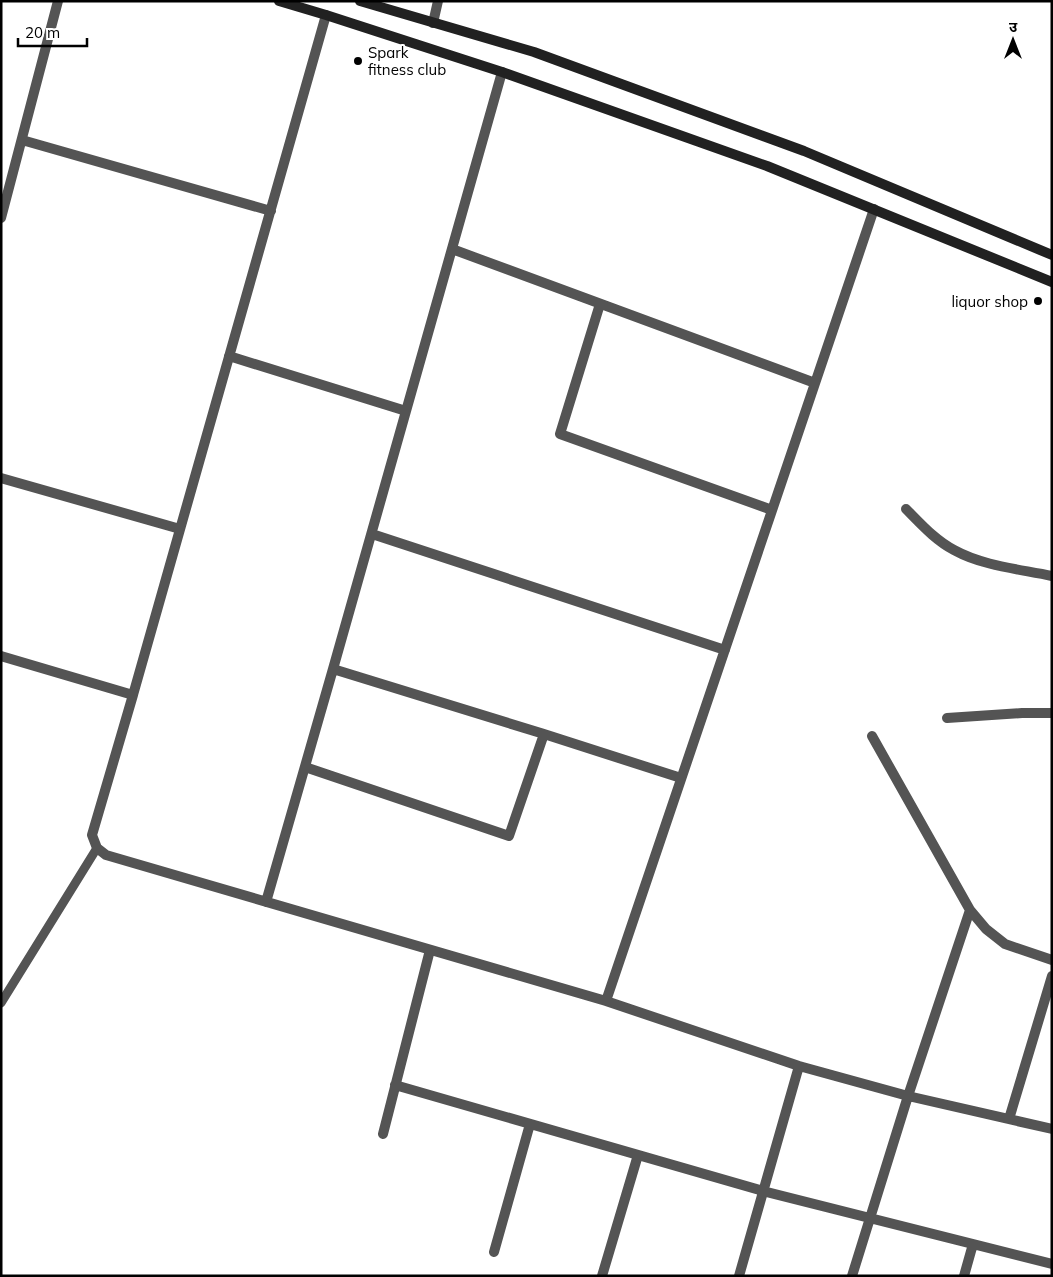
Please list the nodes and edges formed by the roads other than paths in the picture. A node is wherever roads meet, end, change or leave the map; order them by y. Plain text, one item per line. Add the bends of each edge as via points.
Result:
1 (58, 1) edge
2 (279, 1) edge
3 (360, 1) edge
4 (438, 1) edge
5 (326, 15) junction
6 (433, 22) junction
7 (502, 72) junction
8 (22, 140) junction
9 (874, 209) junction
10 (271, 211) junction
11 (1, 218) edge
12 (452, 249) junction
13 (1052, 254) edge
14 (1052, 282) edge
15 (600, 304) junction
16 (229, 356) junction
17 (815, 383) junction
18 (406, 411) junction
19 (1, 478) edge
20 (906, 509) dead end
21 (772, 510) junction
22 (180, 529) junction
23 (372, 534) junction
24 (1052, 576) edge
25 (725, 650) junction
26 (1, 656) edge
27 (334, 669) junction
28 (133, 695) junction
29 (1052, 713) edge
30 (947, 718) dead end
31 (544, 734) junction
32 (872, 736) dead end
33 (305, 767) junction
34 (681, 778) junction
35 (97, 848) junction
36 (266, 902) junction
37 (970, 910) junction
38 (430, 950) junction
39 (1052, 960) edge
40 (1052, 976) edge
41 (606, 1001) junction
42 (1, 1003) edge
43 (798, 1066) junction
44 (395, 1086) junction
45 (908, 1096) junction
46 (1009, 1119) junction
47 (530, 1124) junction
48 (1052, 1128) edge
49 (383, 1134) dead end
50 (638, 1155) junction
51 (763, 1191) junction
52 (870, 1218) junction
53 (973, 1244) junction
54 (494, 1252) dead end
55 (1052, 1264) edge
56 (602, 1276) edge
57 (739, 1276) edge
58 (852, 1276) edge
59 (964, 1276) edge

1 - 8 street
2 - 5 street
3 - 6 street
4 - 6 street
5 - 7 street
5 - 10 street
6 - 13 street via 534,52 804,151
7 - 9 street via 768,166
7 - 12 street
8 - 10 street
8 - 11 street
9 - 14 street
9 - 17 street
10 - 16 street
12 - 15 street
12 - 18 street
15 - 17 street
15 - 21 street via 560,434
16 - 18 street
16 - 22 street
17 - 21 street
18 - 23 street
19 - 22 street
20 - 24 street via 954,550 980,561
21 - 25 street
22 - 28 street
23 - 25 street
23 - 27 street
25 - 34 street
26 - 28 street
27 - 31 street
27 - 33 street
28 - 35 street via 92,834
29 - 30 street
31 - 33 street via 509,836
31 - 34 street
32 - 37 street
33 - 36 street
34 - 41 street
35 - 36 street via 106,855
35 - 42 lane
36 - 38 street
37 - 39 street via 1005,944
37 - 45 street
38 - 41 street
38 - 44 street
40 - 46 street
41 - 43 street
43 - 45 street
43 - 51 street
44 - 47 street
44 - 49 street
45 - 46 street
45 - 52 street
46 - 48 street
47 - 50 street
47 - 54 street
50 - 51 street
50 - 56 street
51 - 52 street
51 - 57 street
52 - 53 street
52 - 58 street
53 - 55 street
53 - 59 street

